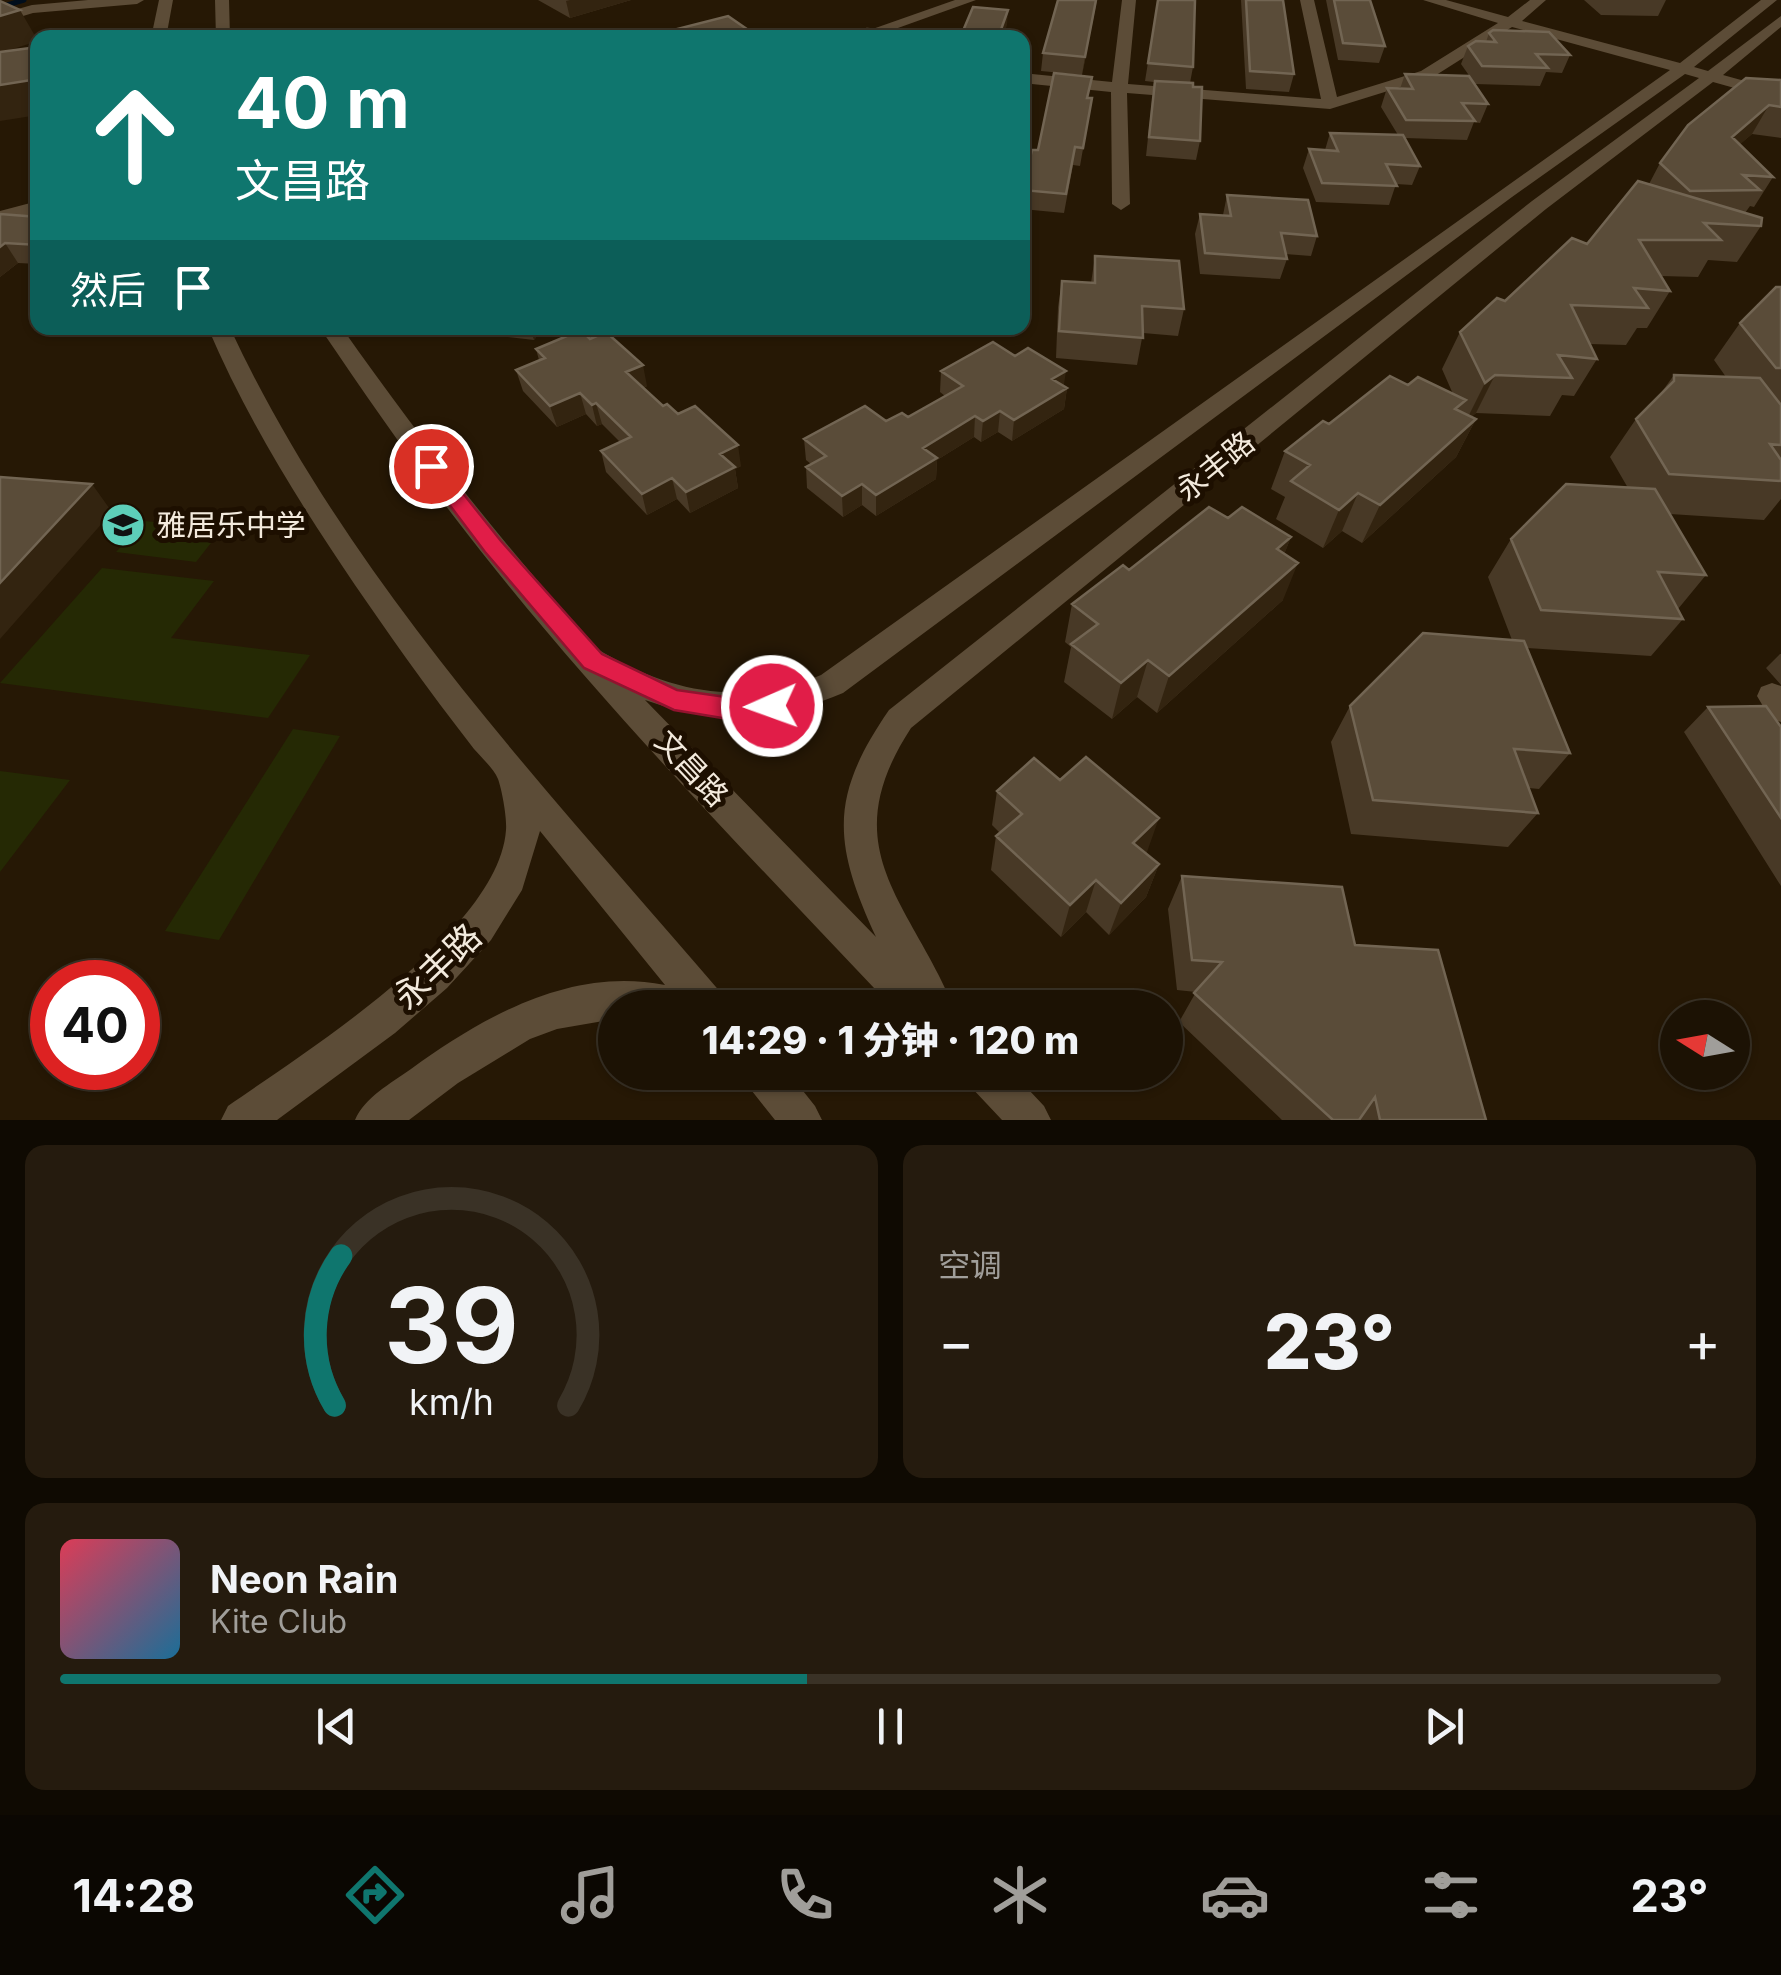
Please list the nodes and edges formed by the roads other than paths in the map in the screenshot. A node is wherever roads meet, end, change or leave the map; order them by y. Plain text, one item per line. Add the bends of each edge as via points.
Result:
1 (137, 0) edge
2 (166, 0) edge
3 (222, 0) edge
4 (969, 0) edge
5 (1129, 0) edge
6 (1307, 0) edge
7 (1430, 0) edge
8 (1460, 0) edge
9 (1539, 0) edge
10 (1770, 0) edge
11 (0, 19) edge
12 (1516, 19) junction
13 (1781, 20) edge
14 (160, 30) edge
15 (223, 30) edge
16 (878, 30) edge
17 (1702, 69) junction
18 (1030, 79) edge
19 (1781, 87) edge
20 (1120, 88) junction
21 (1781, 96) edge
22 (1330, 104) junction
23 (1122, 204) dead end
24 (30, 209) edge
25 (0, 217) edge
26 (222, 335) edge
27 (335, 335) edge
28 (593, 661) junction
29 (498, 753) junction
30 (693, 990) edge
31 (903, 990) edge
32 (925, 990) edge
33 (598, 1000) edge
34 (777, 1090) edge
35 (1001, 1090) edge
36 (242, 1120) edge
37 (376, 1120) edge
38 (801, 1120) edge
39 (1030, 1120) edge

1 - 11 street via 32,9
2 - 14 street
3 - 15 street
4 - 16 street
5 - 20 street
6 - 22 street
7 - 12 street
8 - 12 street
9 - 12 street
10 - 17 street, 永丰路
12 - 17 street
12 - 22 street via 1427,74
13 - 17 street, 永丰路
17 - 19 street
17 - 21 street
17 - 28 street, 永丰路 via 832,684 772,706 724,708 674,700
17 - 32 street, 永丰路 via 882,740 859,800 860,845 886,921
18 - 20 street
20 - 22 street
20 - 23 street
24 - 25 street
26 - 29 street via 374,594
27 - 28 street, 文昌路 via 493,546
28 - 31 street, 文昌路
29 - 30 street
29 - 36 street, 永丰路 via 522,798 524,825 498,904 427,981
33 - 37 street via 530,1018
34 - 38 street
35 - 39 street

